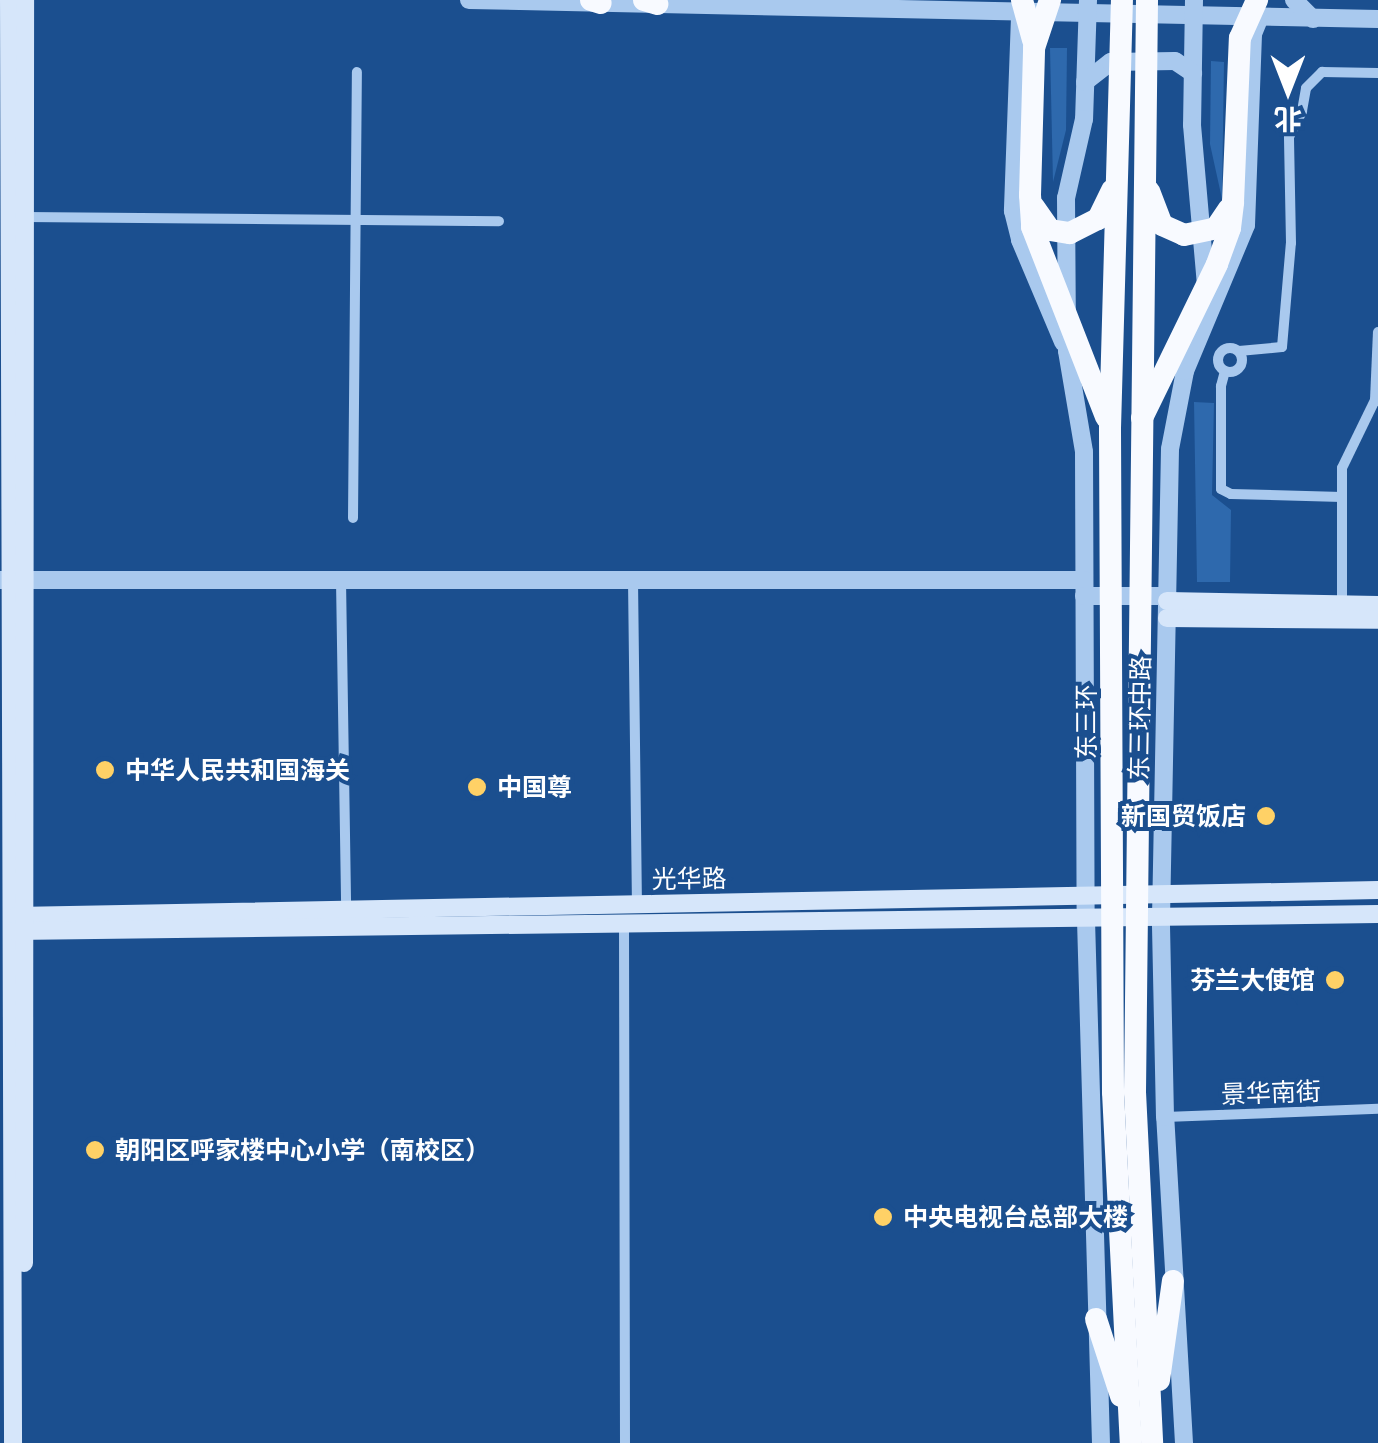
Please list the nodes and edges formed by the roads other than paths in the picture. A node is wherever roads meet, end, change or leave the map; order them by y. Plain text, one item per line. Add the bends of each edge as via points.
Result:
1 (9, 0) edge
2 (25, 0) edge
3 (469, 0) edge
4 (1050, 0) edge
5 (1122, 0) edge
6 (1147, 0) edge
7 (1232, 0) edge
8 (1294, 0) edge
9 (596, 2) edge
10 (651, 2) edge
11 (844, 3) edge
12 (978, 6) edge
13 (1021, 7) edge
14 (1088, 8) edge
15 (1194, 8) edge
16 (1259, 9) edge
17 (1313, 19) junction
18 (1378, 19) edge
19 (1240, 38) junction
20 (1034, 48) junction
21 (357, 72) dead end
22 (1378, 73) edge
23 (1193, 74) junction
24 (1085, 82) junction
25 (1117, 157) junction
26 (1144, 157) junction
27 (1030, 195) junction
28 (1232, 202) junction
29 (356, 220) junction
30 (12, 221) edge
31 (499, 222) dead end
32 (1209, 315) junction
33 (1378, 332) edge
34 (1066, 351) junction
35 (1239, 351) junction
36 (1224, 371) junction
37 (1141, 421) junction
38 (1110, 428) junction
39 (1342, 497) junction
40 (353, 518) dead end
41 (11, 580) edge
42 (341, 580) junction
43 (632, 580) junction
44 (1084, 588) junction
45 (1342, 604) junction
46 (1167, 605) junction
47 (1378, 605) edge
48 (1378, 620) edge
49 (1378, 890) edge
50 (1162, 894) junction
51 (1086, 896) junction
52 (636, 904) junction
53 (346, 910) junction
54 (1378, 914) edge
55 (1162, 918) junction
56 (1086, 920) junction
57 (11, 923) edge
58 (624, 924) junction
59 (1124, 1092) junction
60 (1378, 1109) edge
61 (1165, 1118) junction
62 (12, 1226) edge
63 (1173, 1281) junction
64 (1096, 1319) junction
65 (1141, 1438) edge
66 (13, 1443) edge
67 (24, 1443) edge
68 (625, 1443) edge
69 (1101, 1443) edge
70 (1184, 1443) edge

1 - 30 main road
2 - 30 main road
3 - 9 street
4 - 20 highway, bridge
5 - 25 highway, 东三环, bridge
6 - 26 highway, 东三环, bridge
7 - 19 highway
8 - 17 street
9 - 10 street
10 - 11 street
11 - 12 street
12 - 13 street
13 - 14 street
13 - 20 highway, bridge
13 - 34 street via 1013,211
14 - 15 street
14 - 24 street
15 - 16 street
15 - 23 street, 东三环中路
16 - 17 street
16 - 19 highway, bridge
16 - 32 street via 1248,215
17 - 18 street
19 - 28 highway
20 - 27 highway
21 - 29 street
22 - 35 street via 1322,72 1306,88 1288,137 1290,243 1282,346
23 - 24 street via 1175,61 1111,62
23 - 32 street, 东三环中路
24 - 34 street via 1066,198
25 - 27 highway, bridge via 1105,210 1086,228 1050,230
25 - 38 highway, 东三环, bridge
26 - 28 highway, bridge via 1154,210 1171,232 1208,232 1223,222
26 - 37 highway, 东三环, bridge
27 - 38 highway, bridge via 1032,227
28 - 37 highway, bridge via 1218,264
29 - 30 street
29 - 31 street
29 - 40 street
30 - 41 main road
32 - 46 street, 东三环中路 via 1185,371 1170,449
33 - 39 street via 1376,400 1342,468
34 - 44 street via 1084,452
35 - 36 street via 1240,367
35 - 36 street via 1228,347 1219,354
36 - 39 street via 1221,489
37 - 59 highway, 东三环, bridge
38 - 59 highway, 东三环, bridge
39 - 45 street
41 - 42 street
41 - 57 main road
42 - 43 street
42 - 53 street
43 - 44 street
43 - 52 street
44 - 46 street
44 - 51 street
45 - 46 main road
45 - 47 main road
46 - 48 main road
46 - 50 street, 东三环中路
49 - 50 main road, 光华路
50 - 51 main road, 光华路
50 - 55 street, 东三环中路
51 - 52 main road, 光华路
51 - 56 street
52 - 53 main road, 光华路
53 - 57 main road, 光华路
54 - 55 main road, 光华路
55 - 56 main road, 光华路
55 - 61 street, 东三环中路
56 - 58 main road, 光华路
56 - 64 street
57 - 58 main road, 光华路
57 - 62 main road
58 - 68 street
59 - 65 highway, 东三环
60 - 61 street, 景华南街
61 - 63 street, 东三环中路
62 - 66 main road
62 - 67 main road
63 - 65 highway
63 - 70 street, 东三环中路
64 - 65 highway
64 - 69 street

